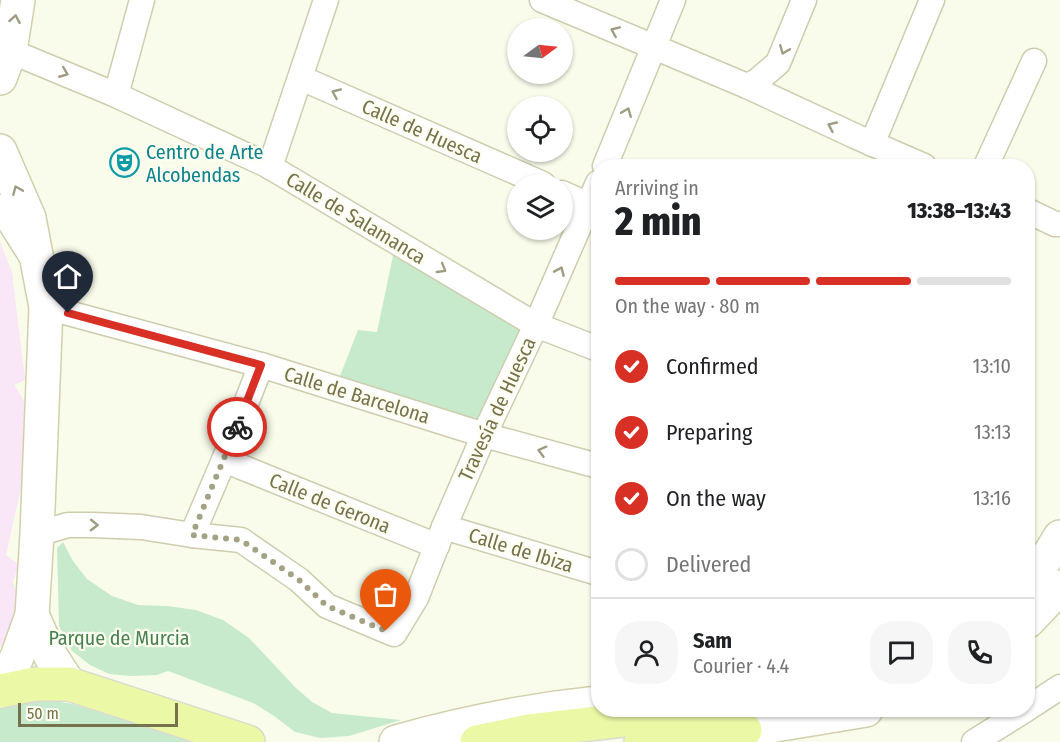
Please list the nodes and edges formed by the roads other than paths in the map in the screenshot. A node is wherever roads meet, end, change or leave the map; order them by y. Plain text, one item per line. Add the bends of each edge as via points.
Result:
1 (18, 0) edge
2 (142, 0) edge
3 (326, 0) edge
4 (673, 0) edge
5 (804, 0) edge
6 (932, 0) edge
7 (550, 2) edge
8 (654, 47) junction
9 (1034, 61) dead end
10 (5, 65) edge
11 (301, 78) junction
12 (747, 86) junction
13 (116, 95) junction
14 (872, 144) junction
15 (0, 151) edge
16 (608, 159) edge
17 (907, 159) edge
18 (989, 159) edge
19 (270, 167) junction
20 (520, 174) edge
21 (573, 195) edge
22 (591, 198) edge
23 (0, 207) edge
24 (591, 210) edge
25 (1035, 215) edge
26 (1060, 225) edge
27 (38, 266) junction
28 (46, 307) junction
29 (536, 325) junction
30 (591, 346) edge
31 (261, 365) junction
32 (484, 435) junction
33 (224, 460) junction
34 (591, 464) edge
35 (37, 534) junction
36 (192, 535) junction
37 (441, 536) junction
38 (1060, 537) edge
39 (591, 571) edge
40 (1035, 571) edge
41 (1060, 587) edge
42 (1035, 614) edge
43 (32, 615) junction
44 (69, 684) junction
45 (1060, 687) edge
46 (0, 691) edge
47 (1035, 703) edge
48 (591, 704) edge
49 (650, 717) edge
50 (841, 717) edge
51 (1013, 717) edge
52 (766, 739) edge
53 (248, 742) edge
54 (396, 742) edge
55 (477, 742) edge
56 (641, 742) edge
57 (974, 742) edge

10 -> 1 street
2 - 13 street
3 - 11 street
4 - 8 street
5 -> 12 street via 778,63
6 - 14 street
8 -> 7 street
8 - 12 street
16 -> 8 street
9 - 18 street
10 -> 13 street, Calle de Salamanca
11 - 19 street
20 -> 11 street, Calle de Huesca
14 -> 12 street
13 - 19 street, Calle de Salamanca
14 - 17 street
27 -> 15 street via 29,218
19 -> 29 street, Calle de Salamanca
21 - 22 street
23 - 27 street
29 -> 24 street, Travesía de Huesca
25 - 26 street
27 - 28 street
28 - 31 street, Calle de Barcelona
28 - 35 street
29 - 30 street, Calle de Salamanca
29 - 32 street, Travesía de Huesca
31 - 32 street, Calle de Barcelona
31 - 33 street
34 -> 32 street, Calle de Barcelona
32 - 37 street, Travesía de Huesca
33 - 36 street
33 - 37 street, Calle de Gerona
35 -> 36 street via 68,525 93,525
35 - 43 street
36 - 37 street, Travesía de Huesca via 241,540 299,580 327,606 394,634 416,598
37 - 39 street, Calle de Ibiza
38 - 40 street
41 - 42 street
43 - 44 street via 50,655
43 - 46 street
44 - 46 main road via 35,684
44 - 53 main road
45 - 47 street
48 - 54 street via 546,708
49 - 55 main road via 529,731
50 - 52 street
51 - 57 street
52 - 56 main road

